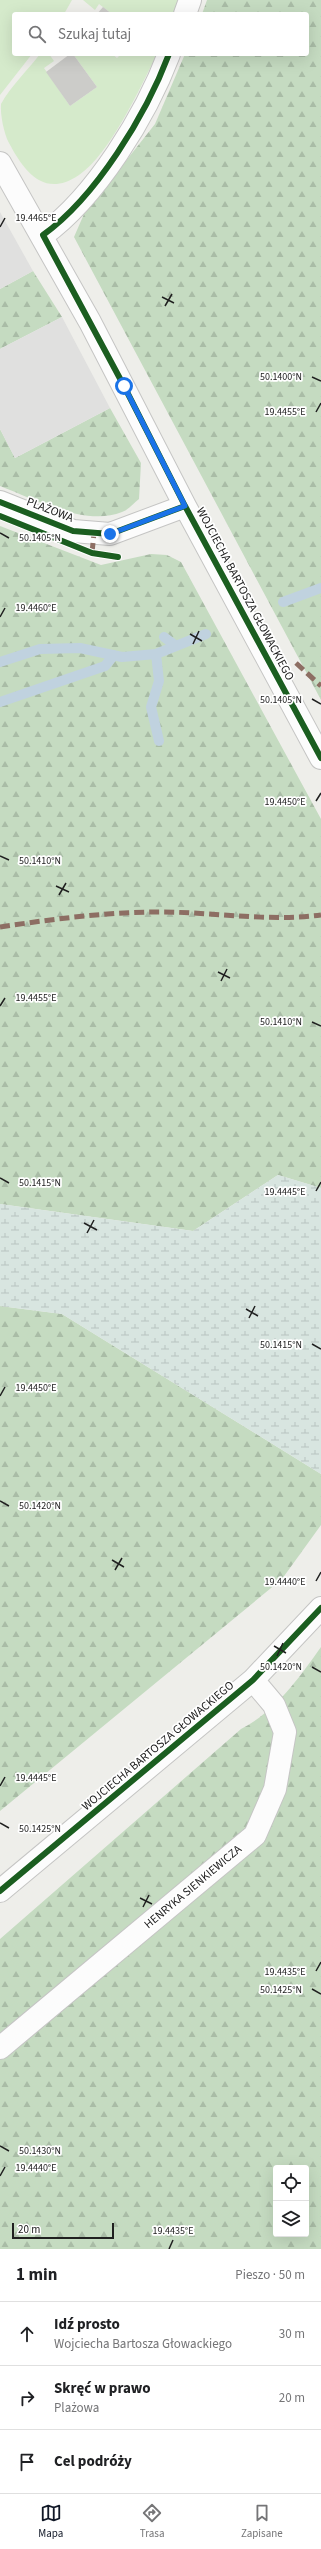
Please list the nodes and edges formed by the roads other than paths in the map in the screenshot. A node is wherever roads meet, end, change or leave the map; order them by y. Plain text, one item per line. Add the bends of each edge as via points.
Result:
1 (190, 0) edge
2 (186, 12) edge
3 (168, 56) edge
4 (0, 163) edge
5 (43, 235) junction
6 (0, 502) edge
7 (185, 506) junction
8 (321, 758) edge
9 (321, 1608) edge
10 (253, 1680) junction
11 (0, 1891) edge
12 (0, 2048) edge

1 - 2 street
3 - 5 street via 142,115 87,193 58,224
4 - 5 street, WOJCIECHA BARTOSZA GŁOWACKIEGO
5 - 7 street, WOJCIECHA BARTOSZA GŁOWACKIEGO
6 - 7 street, PLAŻOWA via 73,531 110,534
7 - 8 street, WOJCIECHA BARTOSZA GŁOWACKIEGO
9 - 10 street, WOJCIECHA BARTOSZA GŁOWACKIEGO
10 - 11 street, WOJCIECHA BARTOSZA GŁOWACKIEGO
10 - 12 street, HENRYKA SIENKIEWICZA via 274,1705 285,1732 275,1788 255,1835

